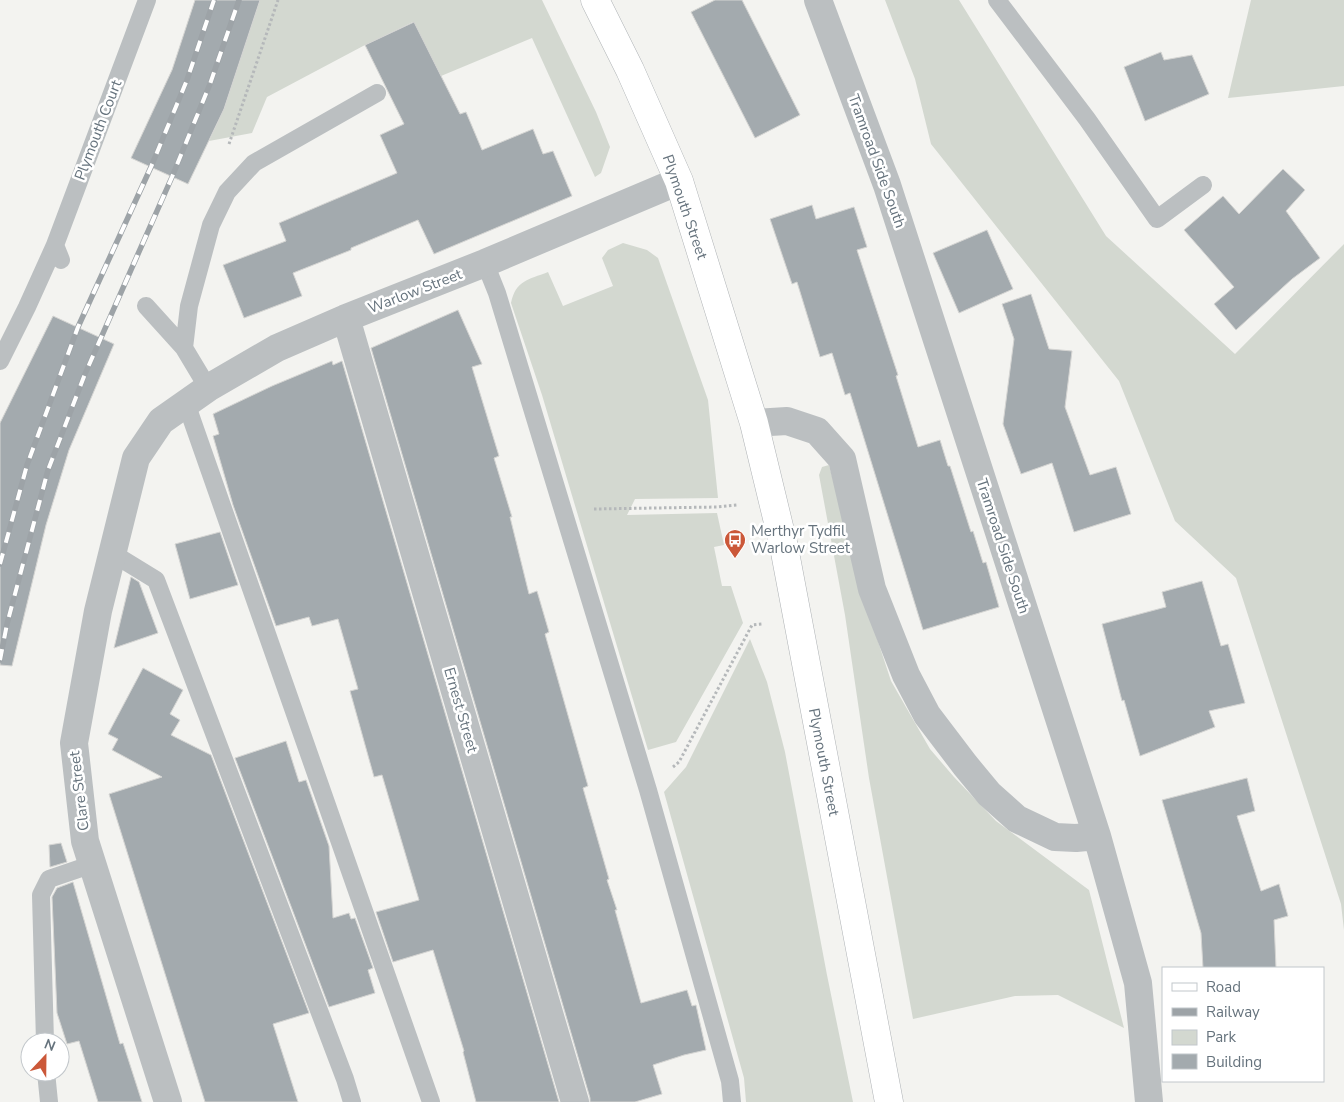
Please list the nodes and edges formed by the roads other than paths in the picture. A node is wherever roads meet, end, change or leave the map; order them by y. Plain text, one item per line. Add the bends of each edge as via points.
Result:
1 (147, 0) edge
2 (595, 0) edge
3 (818, 0) edge
4 (997, 0) edge
5 (377, 93) dead end
6 (679, 181) junction
7 (1203, 185) dead end
8 (485, 263) junction
9 (146, 306) dead end
10 (346, 318) junction
11 (184, 348) junction
12 (0, 361) edge
13 (197, 395) junction
14 (161, 421) joint
15 (754, 422) junction
16 (112, 554) junction
17 (1096, 836) junction
18 (93, 864) junction
19 (45, 1032) edge
20 (47, 1082) edge
21 (49, 1102) edge
22 (168, 1102) edge
23 (352, 1102) edge
24 (431, 1102) edge
25 (575, 1102) edge
26 (732, 1102) edge
27 (888, 1102) edge
28 (1149, 1102) edge

1 - 12 lane, Plymouth Court via 58,252
2 - 6 main road, Plymouth Street
3 - 17 street, Tramroad Side South via 887,186
4 - 7 lane via 1157,219
5 - 11 lane via 254,164 227,192 211,226 189,306
6 - 8 street, Warlow Street
6 - 15 main road, Plymouth Street
8 - 10 street, Warlow Street
8 - 26 lane via 497,293 648,790 730,1081
9 - 11 lane
10 - 13 street, Warlow Street via 278,348
10 - 25 street, Ernest Street
11 - 13 lane
13 - 14 street, Warlow Street
13 - 24 lane
14 - 16 street, Clare Street via 136,458
15 - 17 street via 787,421 817,431 842,459 872,590 906,675 927,715 989,794 1017,819 1055,838
15 - 27 main road, Plymouth Street via 784,547
16 - 18 street, Clare Street via 74,743 85,841
16 - 23 lane via 156,580
17 - 28 street, Tramroad Side South via 1138,983
18 - 19 lane via 49,879 41,895
18 - 22 street, Clare Street
20 - 21 lane

